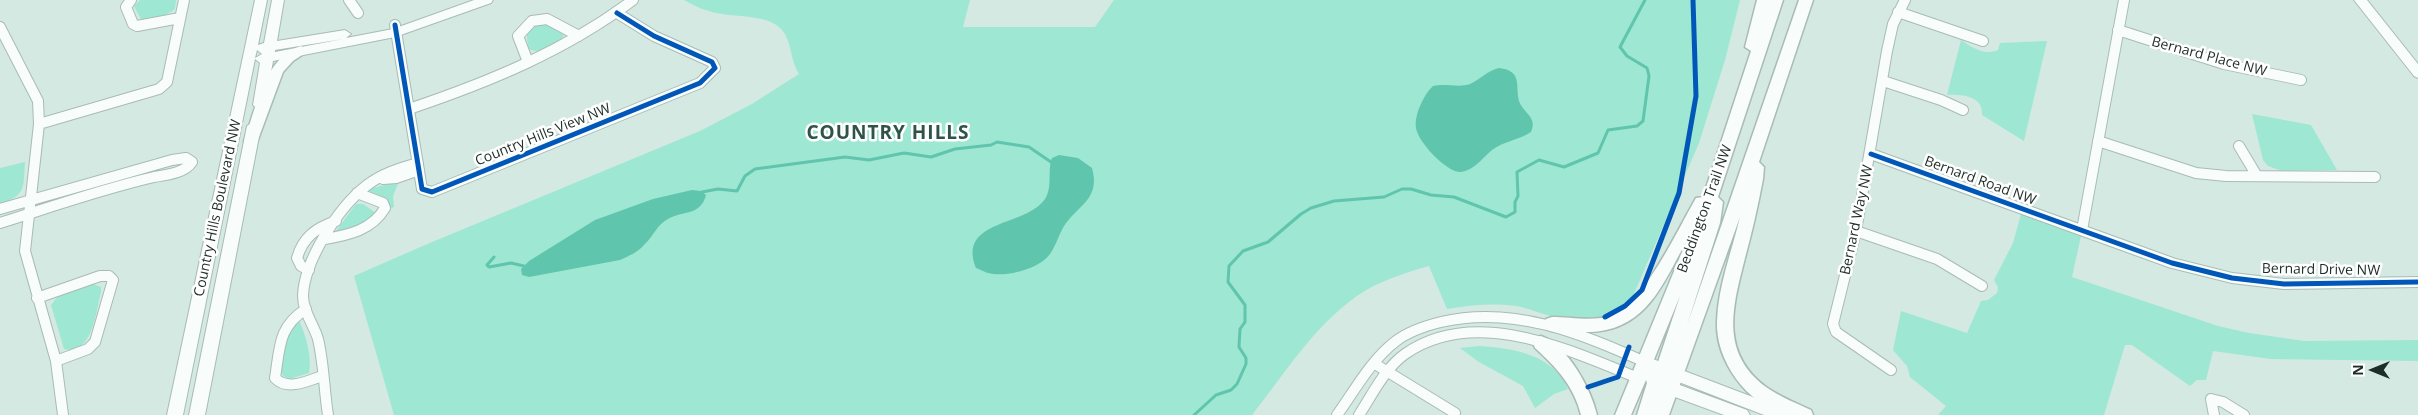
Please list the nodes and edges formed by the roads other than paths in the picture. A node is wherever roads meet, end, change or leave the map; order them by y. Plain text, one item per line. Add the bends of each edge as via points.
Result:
1 (131, 0) edge
2 (184, 0) edge
3 (261, 0) edge
4 (278, 0) edge
5 (349, 0) edge
6 (469, 0) edge
7 (487, 0) edge
8 (633, 0) edge
9 (1764, 0) edge
10 (1776, 0) edge
11 (1806, 0) edge
12 (1905, 0) edge
13 (2124, 0) edge
14 (2360, 0) edge
15 (358, 12) dead end
16 (1898, 12) junction
17 (617, 13) junction
18 (180, 18) junction
19 (0, 27) edge
20 (395, 29) junction
21 (2118, 30) junction
22 (579, 36) junction
23 (1983, 41) dead end
24 (301, 51) junction
25 (269, 52) junction
26 (251, 56) junction
27 (528, 62) junction
28 (2418, 73) edge
29 (2301, 80) dead end
30 (1883, 81) junction
31 (1746, 85) junction
32 (409, 109) junction
33 (1963, 110) dead end
34 (39, 124) junction
35 (1761, 137) junction
36 (251, 141) junction
37 (2098, 141) junction
38 (2238, 146) dead end
39 (1871, 154) junction
40 (418, 166) junction
41 (1722, 166) junction
42 (120, 173) junction
43 (2257, 176) junction
44 (2375, 177) dead end
45 (120, 185) junction
46 (357, 193) junction
47 (30, 199) junction
48 (0, 209) edge
49 (29, 216) junction
50 (336, 221) junction
51 (0, 223) edge
52 (2082, 230) junction
53 (1856, 231) junction
54 (324, 239) junction
55 (309, 270) junction
56 (2418, 282) edge
57 (1982, 286) dead end
58 (37, 298) junction
59 (306, 309) junction
60 (1552, 324) joint
61 (1576, 329) junction
62 (1541, 343) junction
63 (1572, 353) junction
64 (56, 361) junction
65 (1375, 364) junction
66 (1641, 370) junction
67 (1891, 370) dead end
68 (1389, 373) junction
69 (322, 376) junction
70 (1671, 377) junction
71 (1655, 384) junction
72 (1455, 413) dead end
73 (63, 415) edge
74 (175, 415) edge
75 (197, 415) edge
76 (328, 415) edge
77 (1337, 415) edge
78 (1359, 415) edge
79 (1589, 415) edge
80 (1623, 415) edge
81 (1645, 415) edge
82 (1661, 415) edge
83 (1742, 415) edge
84 (1782, 415) edge
85 (1805, 415) edge
86 (2214, 415) edge
87 (2244, 415) edge

1 - 18 street via 126,7 137,26
2 - 18 street
3 - 26 main road, Country Hills Boulevard NW
4 - 25 main road, Country Hills Boulevard NW
5 - 15 street
6 - 20 main road
7 - 20 main road
8 - 17 street
9 - 31 main road via 1756,24
10 - 31 main road, Beddington Trail NW
11 - 35 main road, Beddington Trail NW
12 - 16 street, Bernard Way NW
13 - 21 street
14 - 28 main road
16 - 23 street
16 - 30 street, Bernard Way NW
17 - 22 street
17 - 40 street, Country Hills View NW via 654,36 712,62 715,68 700,83 432,192 422,189
18 - 34 street via 167,82 159,89
19 - 34 street via 38,101
20 - 24 main road
20 - 25 main road
20 - 32 street, Country Hills View NW
21 - 29 street, Bernard Place NW via 2224,64
21 - 37 street
22 - 27 street
22 - 27 street via 549,18 536,19 523,26 518,36
24 - 25 main road
24 - 36 main road via 279,66
25 - 26 street
25 - 36 main road, Country Hills Boulevard NW
26 - 74 main road, Country Hills Boulevard NW
27 - 32 street via 483,84
30 - 33 street
30 - 39 street, Bernard Way NW
31 - 41 main road, Beddington Trail NW
32 - 40 street, Country Hills View NW
34 - 47 street
35 - 70 main road, Beddington Trail NW
35 - 85 main road via 1755,190 1726,307 1725,334 1732,357 1753,387 1768,398
36 - 75 main road, Country Hills Boulevard NW
37 - 43 street via 2196,173
37 - 52 street
38 - 43 street
39 - 52 street, Bernard Road NW
39 - 53 street, Bernard Way NW
40 - 46 street via 396,178 379,179
41 - 61 main road via 1656,283 1636,309 1618,320
41 - 66 main road, Beddington Trail NW via 1665,318
41 - 70 main road via 1712,223
42 - 45 street
42 - 45 street via 181,158 192,162 184,170
42 - 47 street
43 - 44 street
45 - 49 street
46 - 50 street
46 - 54 street via 383,203 382,216 361,230
47 - 48 street
47 - 49 street
49 - 51 street
49 - 58 street via 25,251
50 - 54 street
50 - 55 street via 320,226 303,241 297,258 301,266
52 - 56 street, Bernard Drive NW via 2172,263 2232,278 2284,284
53 - 57 street via 1937,259
53 - 67 street, Bernard Way NW via 1833,324 1836,332
54 - 55 street
55 - 59 street via 303,295
58 - 64 street
58 - 64 street via 100,276 109,276 113,280 95,342 88,349
59 - 69 street via 318,341
59 - 69 street via 292,318 282,332 275,378 283,384
60 - 61 main road
60 - 65 street via 1495,315 1464,316 1416,330 1391,344
61 - 63 street
61 - 66 street
62 - 63 street
62 - 68 street via 1481,331 1445,336 1404,355
62 - 79 main road via 1574,377
63 - 66 street
64 - 73 street
65 - 68 street
65 - 77 street
66 - 70 main road
66 - 71 main road
66 - 80 main road, Beddington Trail NW
68 - 72 street
68 - 78 street
69 - 76 street
70 - 71 main road
70 - 82 main road, Beddington Trail NW
70 - 83 main road
70 - 84 main road
71 - 81 main road
86 - 87 street via 2211,399 2223,402

